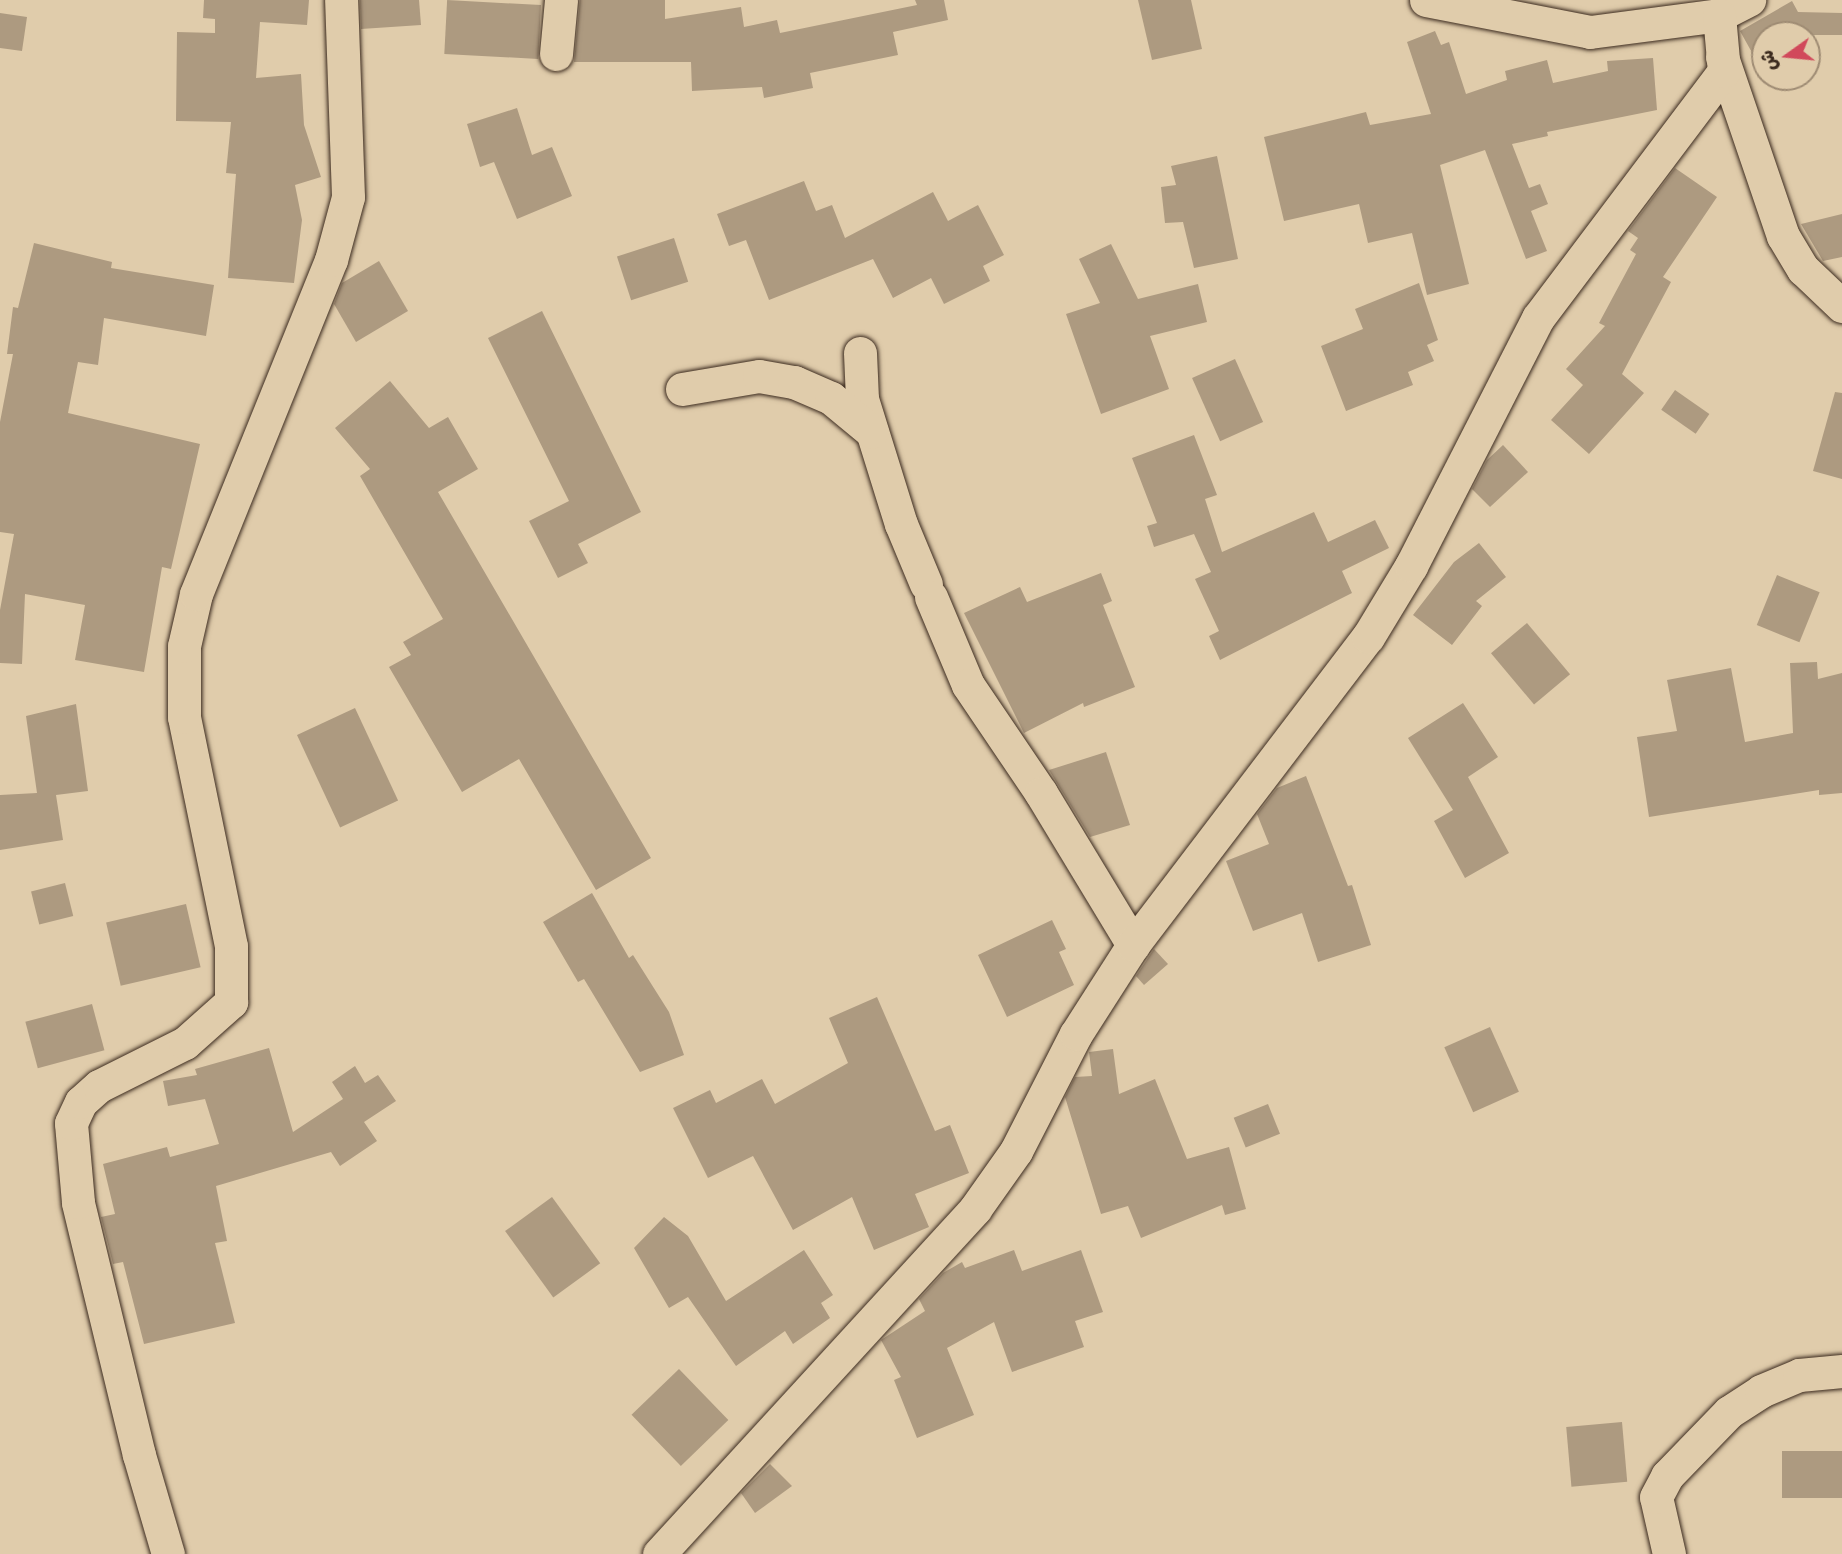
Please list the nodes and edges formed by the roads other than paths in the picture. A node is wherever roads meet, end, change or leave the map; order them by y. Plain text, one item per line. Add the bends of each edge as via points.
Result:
1 (341, 0) edge
2 (561, 0) edge
3 (1426, 0) edge
4 (1749, 0) edge
5 (1719, 15) junction
6 (556, 54) dead end
7 (1722, 57) junction
8 (1842, 306) edge
9 (860, 353) dead end
10 (682, 389) dead end
11 (872, 432) junction
12 (1133, 945) junction
13 (1842, 1371) edge
14 (168, 1554) edge
15 (659, 1554) edge
16 (1669, 1554) edge

1 - 14 street via 348,197 331,260 197,594 184,646 184,717 231,946 231,1002 185,1043 99,1086 81,1102 71,1123 78,1202 139,1455
2 - 6 street
3 - 5 street via 1590,32
4 - 5 street
5 - 7 street
7 - 8 street via 1783,236 1803,269
7 - 12 street via 1724,71 1538,318 1410,566 1368,637
9 - 11 street via 862,398
10 - 11 street via 760,376 794,382 831,398
11 - 12 street via 901,524 968,685 1041,793
12 - 15 street via 1076,1034 1016,1151 975,1209
13 - 16 street via 1799,1375 1761,1391 1729,1412 1667,1476 1656,1497

